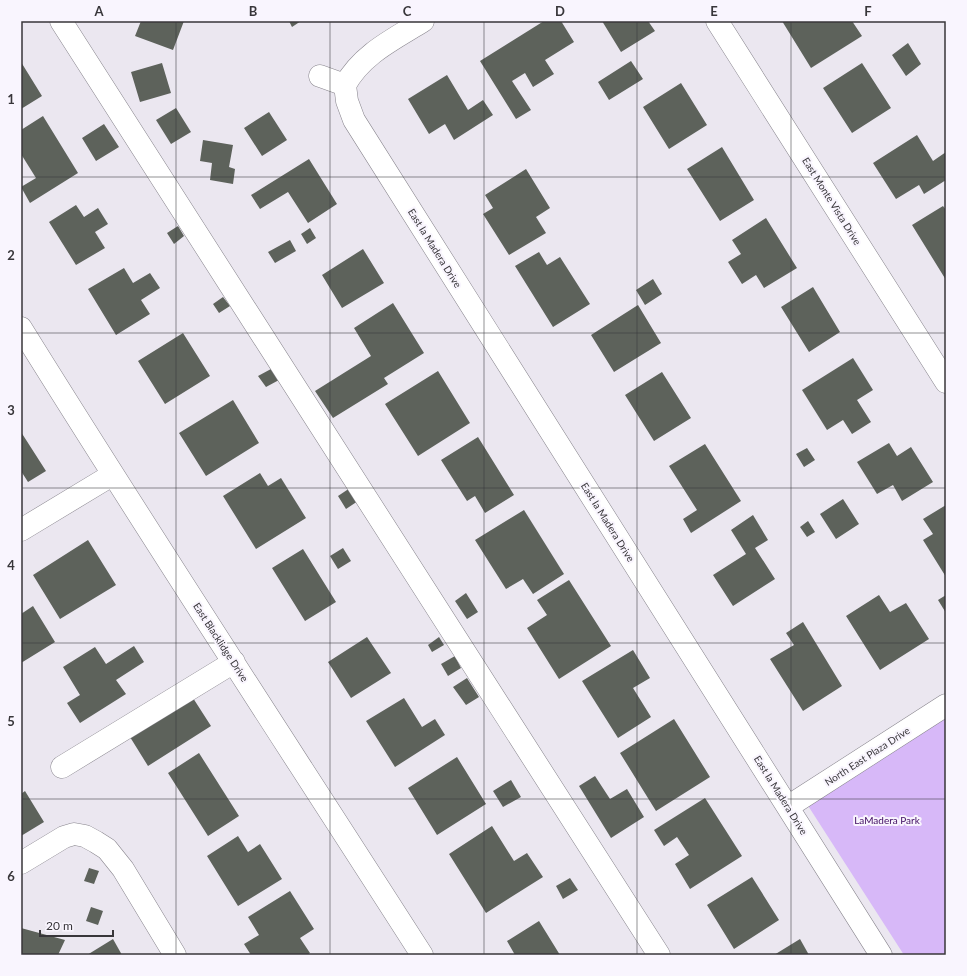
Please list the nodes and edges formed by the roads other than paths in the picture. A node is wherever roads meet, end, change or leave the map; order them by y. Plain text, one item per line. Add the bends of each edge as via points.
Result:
1 (61, 21) edge
2 (423, 21) edge
3 (717, 21) edge
4 (320, 76) dead end
5 (345, 85) junction
6 (21, 328) edge
7 (28, 357) edge
8 (946, 382) edge
9 (112, 475) junction
10 (21, 530) edge
11 (234, 662) junction
12 (946, 705) edge
13 (62, 767) dead end
14 (789, 806) junction
15 (21, 864) edge
16 (175, 955) edge
17 (422, 955) edge
18 (659, 955) edge
19 (881, 955) edge

1 - 18 street
2 - 5 street via 365,59 355,68
3 - 8 street, East Monte Vista Drive
4 - 5 street
5 - 14 street, East la Madera Drive via 346,100 354,120
6 - 7 street, East Blacklidge Drive
7 - 9 street, East Blacklidge Drive
9 - 10 street
9 - 11 street, East Blacklidge Drive
11 - 13 street
11 - 17 street, East Blacklidge Drive
12 - 14 street, North East Plaza Drive
14 - 19 street, East la Madera Drive
15 - 16 street via 64,837 74,834 96,842 107,849 123,869

